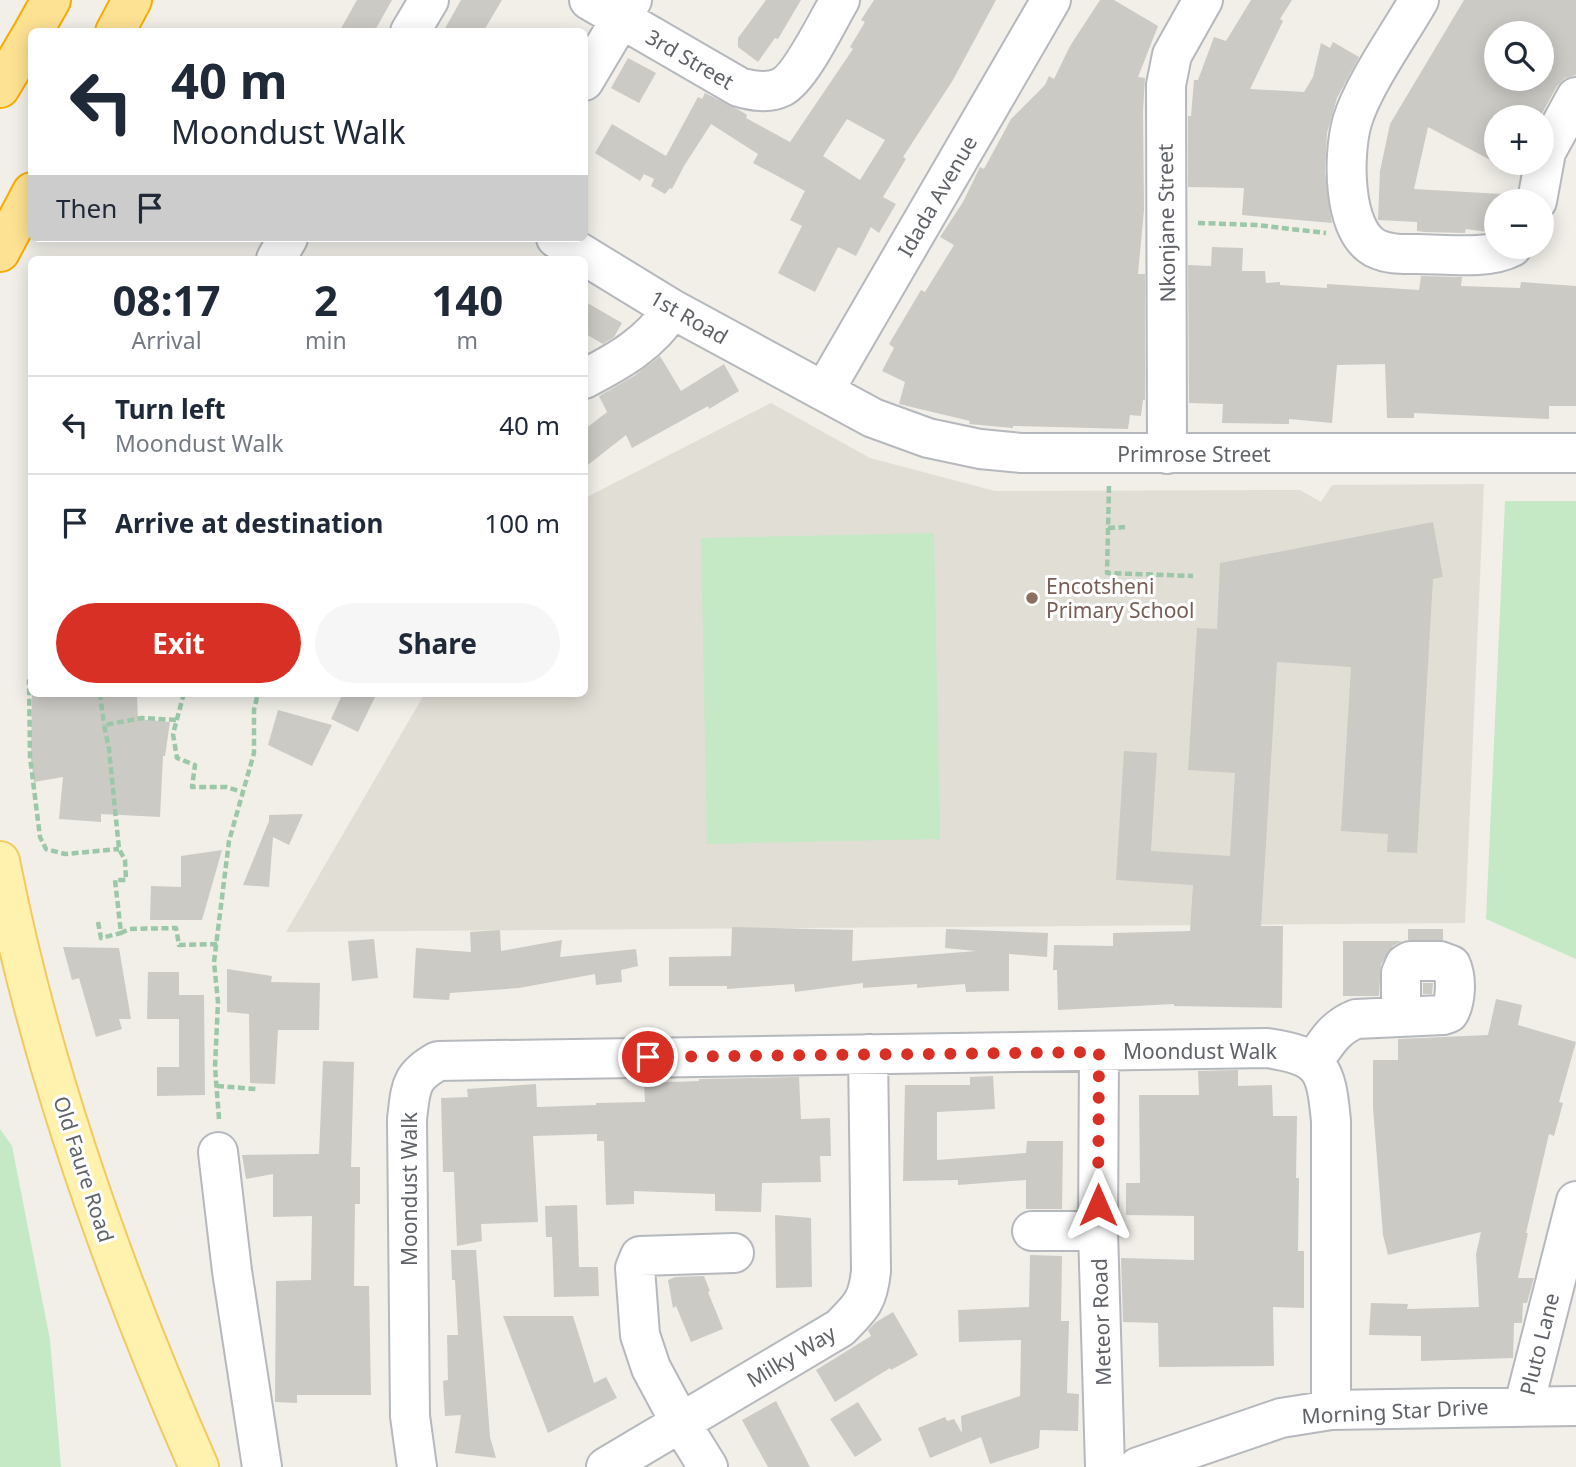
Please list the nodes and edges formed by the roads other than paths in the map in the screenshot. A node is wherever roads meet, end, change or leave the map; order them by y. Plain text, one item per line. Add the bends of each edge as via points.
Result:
1 (51, 0) edge
2 (132, 0) edge
3 (429, 0) edge
4 (840, 0) edge
5 (1051, 0) edge
6 (1203, 0) edge
7 (1419, 0) edge
8 (614, 6) edge
9 (35, 28) edge
10 (117, 28) edge
11 (412, 28) edge
12 (28, 40) edge
13 (588, 72) edge
14 (0, 88) edge
15 (1576, 97) edge
16 (1539, 189) edge
17 (28, 200) edge
18 (563, 242) edge
19 (0, 253) edge
20 (1484, 254) edge
21 (585, 256) edge
22 (588, 258) edge
23 (672, 309) junction
24 (588, 377) edge
25 (824, 391) junction
26 (1576, 453) edge
27 (1167, 454) junction
28 (0, 861) edge
29 (1401, 1016) dead end
30 (1099, 1052) junction
31 (869, 1054) junction
32 (1314, 1061) junction
33 (218, 1152) road end
34 (1576, 1201) edge
35 (1032, 1231) dead end
36 (1098, 1231) junction
37 (734, 1253) dead end
38 (1524, 1405) junction
39 (1576, 1406) edge
40 (1331, 1410) junction
41 (680, 1422) junction
42 (199, 1467) edge
43 (262, 1467) edge
44 (417, 1467) edge
45 (606, 1467) edge
46 (708, 1467) edge
47 (1105, 1467) edge
48 (1138, 1467) edge

1 - 9 highway
2 - 10 highway
3 - 11 street
4 - 8 street, 3rd Street via 797,72 783,86 769,91 738,87
5 - 25 street, Idada Avenue
6 - 27 street, Nkonjane Street via 1172,55 1166,85
7 - 20 street via 1352,123 1348,152 1352,216 1373,247 1391,254
8 - 13 street
12 - 14 highway
15 - 16 street via 1546,152
17 - 19 highway
18 - 21 street, 1st Road
22 - 23 street, 1st Road
23 - 24 street via 626,357
23 - 25 street, 1st Road
25 - 27 street, Primrose Street via 873,418 928,438 980,449
26 - 27 street, Primrose Street
28 - 42 main road, Old Faure Road via 26,978 83,1174 135,1318
29 - 32 street via 1344,1024
30 - 31 street, Moondust Walk
30 - 32 street, Moondust Walk via 1267,1048
30 - 36 street, Meteor Road
31 - 41 street, Milky Way via 871,1271 863,1305 840,1328
31 - 44 street, Moondust Walk via 438,1061 421,1071 411,1088 407,1119 410,1416
32 - 40 street via 1327,1085 1331,1121
33 - 43 street
34 - 38 street, Pluto Lane
35 - 36 street
36 - 47 street, Meteor Road
37 - 41 street via 640,1256 635,1268 640,1335 651,1368
38 - 39 street, Morning Star Drive
38 - 40 street, Morning Star Drive
40 - 48 street, Morning Star Drive via 1281,1418
41 - 45 street, Milky Way
41 - 46 street

